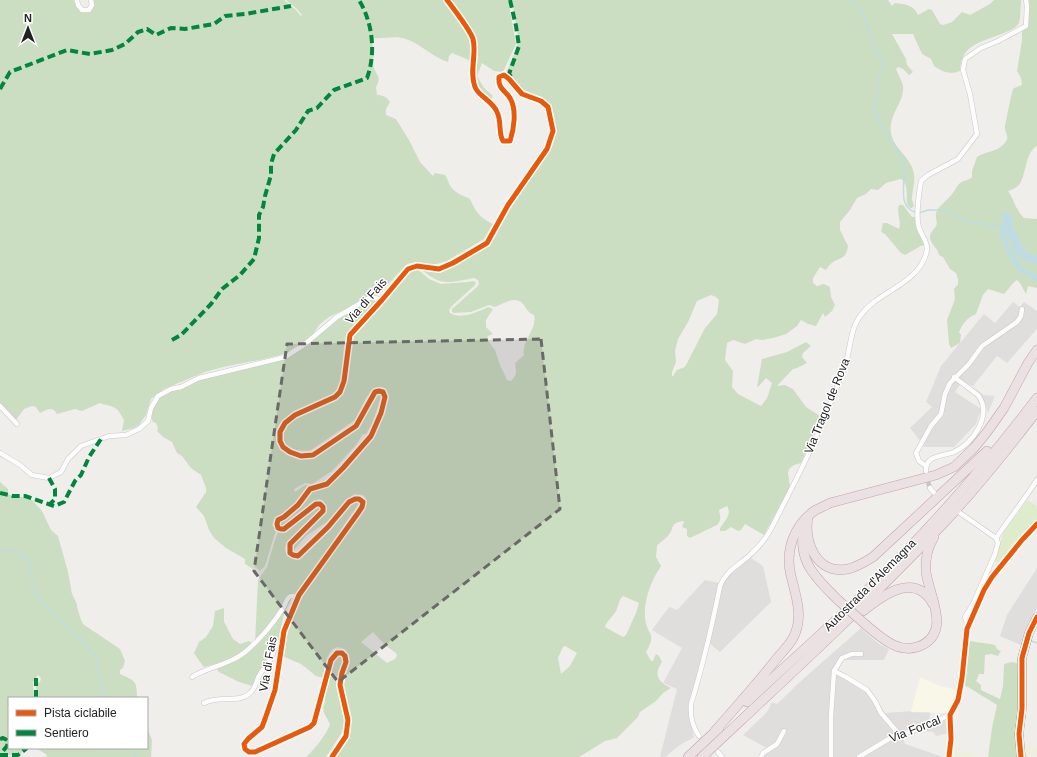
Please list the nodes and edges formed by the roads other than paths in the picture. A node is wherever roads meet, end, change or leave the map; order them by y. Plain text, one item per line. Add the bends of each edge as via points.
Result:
1 (76, 0) edge
2 (91, 0) edge
3 (447, 0) edge
4 (1026, 0) edge
5 (382, 300) junction
6 (1022, 309) dead end
7 (1037, 350) edge
8 (954, 378) junction
9 (1037, 398) edge
10 (0, 406) edge
11 (1037, 411) edge
12 (17, 424) dead end
13 (1016, 425) junction
14 (0, 454) edge
15 (1037, 480) edge
16 (930, 488) tunnel mouth
17 (935, 494) dead end
18 (960, 513) dead end
19 (808, 517) junction
20 (943, 524) junction
21 (1037, 524) edge
22 (996, 538) junction
23 (298, 597) junction
24 (936, 609) junction
25 (1037, 617) edge
26 (970, 621) junction
27 (1033, 633) edge
28 (282, 640) junction
29 (861, 654) dead end
30 (811, 656) junction
31 (834, 670) junction
32 (192, 676) dead end
33 (204, 703) dead end
34 (950, 715) junction
35 (715, 731) junction
36 (784, 731) dead end
37 (899, 734) junction
38 (699, 736) dead end
39 (718, 752) dead end
40 (332, 757) edge
41 (688, 757) edge
42 (702, 757) edge
43 (722, 757) edge
44 (761, 757) edge
45 (831, 757) edge
46 (859, 757) edge
47 (949, 757) edge
48 (1021, 757) edge

1 - 2 street via 82,10 89,10
3 - 5 street, Via di Fais via 472,38 472,78 476,90 493,104 497,111 501,123 500,137 503,141 510,141 514,112 510,98 502,90 499,82 499,77 504,76 522,94 548,107 552,138 547,150 508,205 487,243 453,264 439,269 417,266 408,269
4 - 38 street, Via Tragol de Rova via 1026,26 981,48 965,60 963,70 970,94 976,134 958,159 921,181 918,224 927,245 926,256 908,278 869,305 859,316 851,336 845,365 820,429 771,528 762,544 727,573 720,586 705,660 690,711 692,723
5 - 14 street via 371,297 337,317 285,357 199,378 181,387 170,389 158,396 148,420 139,429 126,435 109,436 81,446 68,459 61,472 49,478 32,475
5 - 23 street, Via di Fais via 350,335 344,382 340,392 335,398 295,415 285,423 280,432 283,447 290,452 301,456 313,455 356,426 375,392 383,392 385,397 371,436 348,463 327,484 310,489 298,505 278,520 278,528 284,529 316,504 323,507 323,511 290,544 290,553 298,556 350,502 359,499 363,502 358,513
6 - 8 street via 1017,322 982,346 969,364
7 - 19 highway via 1004,408 987,432 954,467 936,475 830,503
8 - 8 street via 981,399 984,413 981,424 961,447 954,452 932,458 926,469 918,461 916,453 941,414 945,394
9 - 13 highway, Autostrada d'Alemagna
10 - 12 street
11 - 20 highway, Autostrada d'Alemagna
13 - 19 highway via 873,557 856,567 839,570 816,558 808,538
13 - 35 highway, Autostrada d'Alemagna via 934,521 859,598
15 - 22 street
16 - 17 street
18 - 22 street
19 - 24 highway, bridge via 802,541 807,564 838,600 889,643 904,648 925,643 935,632
19 - 35 highway via 792,539 790,551 791,575 798,604 797,626 793,638
20 - 24 highway via 931,542 926,561 926,574
20 - 30 highway, Autostrada d'Alemagna
21 - 26 street via 992,577
22 - 26 street via 998,543 995,554 965,617
23 - 28 street, Via di Fais
23 - 32 street via 291,596 288,599 268,628 240,655
24 - 30 highway via 928,597 918,589 899,589 876,600 834,639
25 - 27 main road
26 - 34 street via 958,700
27 - 48 main road via 1023,652 1021,665
28 - 33 street via 275,646 270,660 248,695 243,698 212,699
28 - 40 street, Via di Fais via 274,690 265,720 262,728 244,744 245,749 255,752 310,727 314,722 330,660 337,653 342,653 346,662 340,685 348,720 346,736
29 - 31 street via 842,658
30 - 42 highway, Autostrada d'Alemagna
31 - 37 street via 867,690 881,713
31 - 45 street
34 - 37 street, Via Forcal via 926,727
34 - 47 street
35 - 41 highway, Autostrada d'Alemagna
36 - 44 street via 777,744
37 - 46 street, Via Forcal
39 - 43 street

